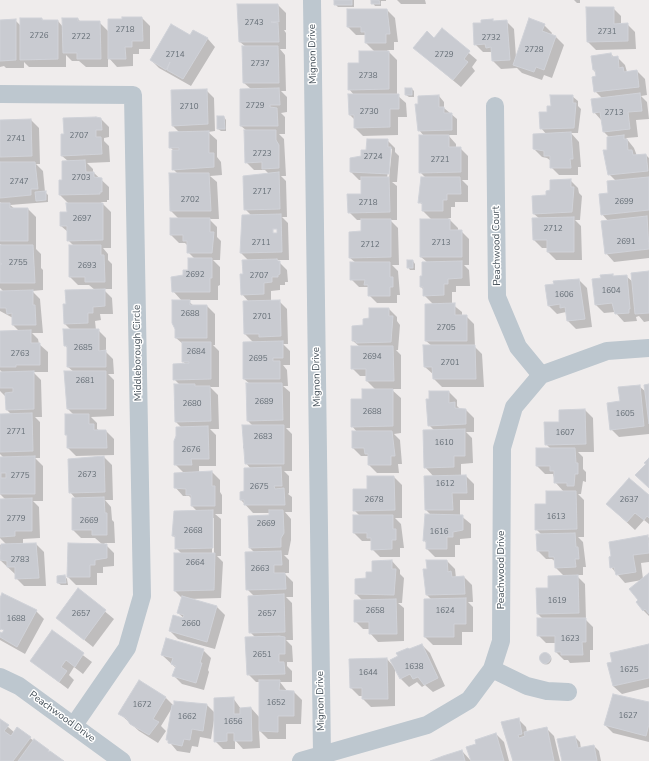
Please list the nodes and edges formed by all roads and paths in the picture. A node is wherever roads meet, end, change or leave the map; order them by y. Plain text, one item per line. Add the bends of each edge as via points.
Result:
1 (312, 0) edge
2 (0, 94) edge
3 (495, 106) dead end
4 (649, 348) edge
5 (540, 375) junction
6 (492, 669) junction
7 (0, 677) edge
8 (568, 692) dead end
9 (74, 725) junction
10 (322, 755) junction
11 (122, 761) edge
12 (301, 761) edge

1 - 10 street, Mignon Drive
2 - 9 street, Middleborough Circle via 133,95 142,596 127,648
3 - 5 street, Peachwood Court via 497,297 518,347
4 - 5 street via 607,351
5 - 6 street, Peachwood Drive via 514,407 502,448 500,642
6 - 8 street via 527,686 547,691
6 - 10 street, Peachwood Drive via 469,700 427,725
7 - 9 street, Peachwood Drive via 19,686
9 - 11 street, Peachwood Drive
10 - 12 street, Peachwood Drive

